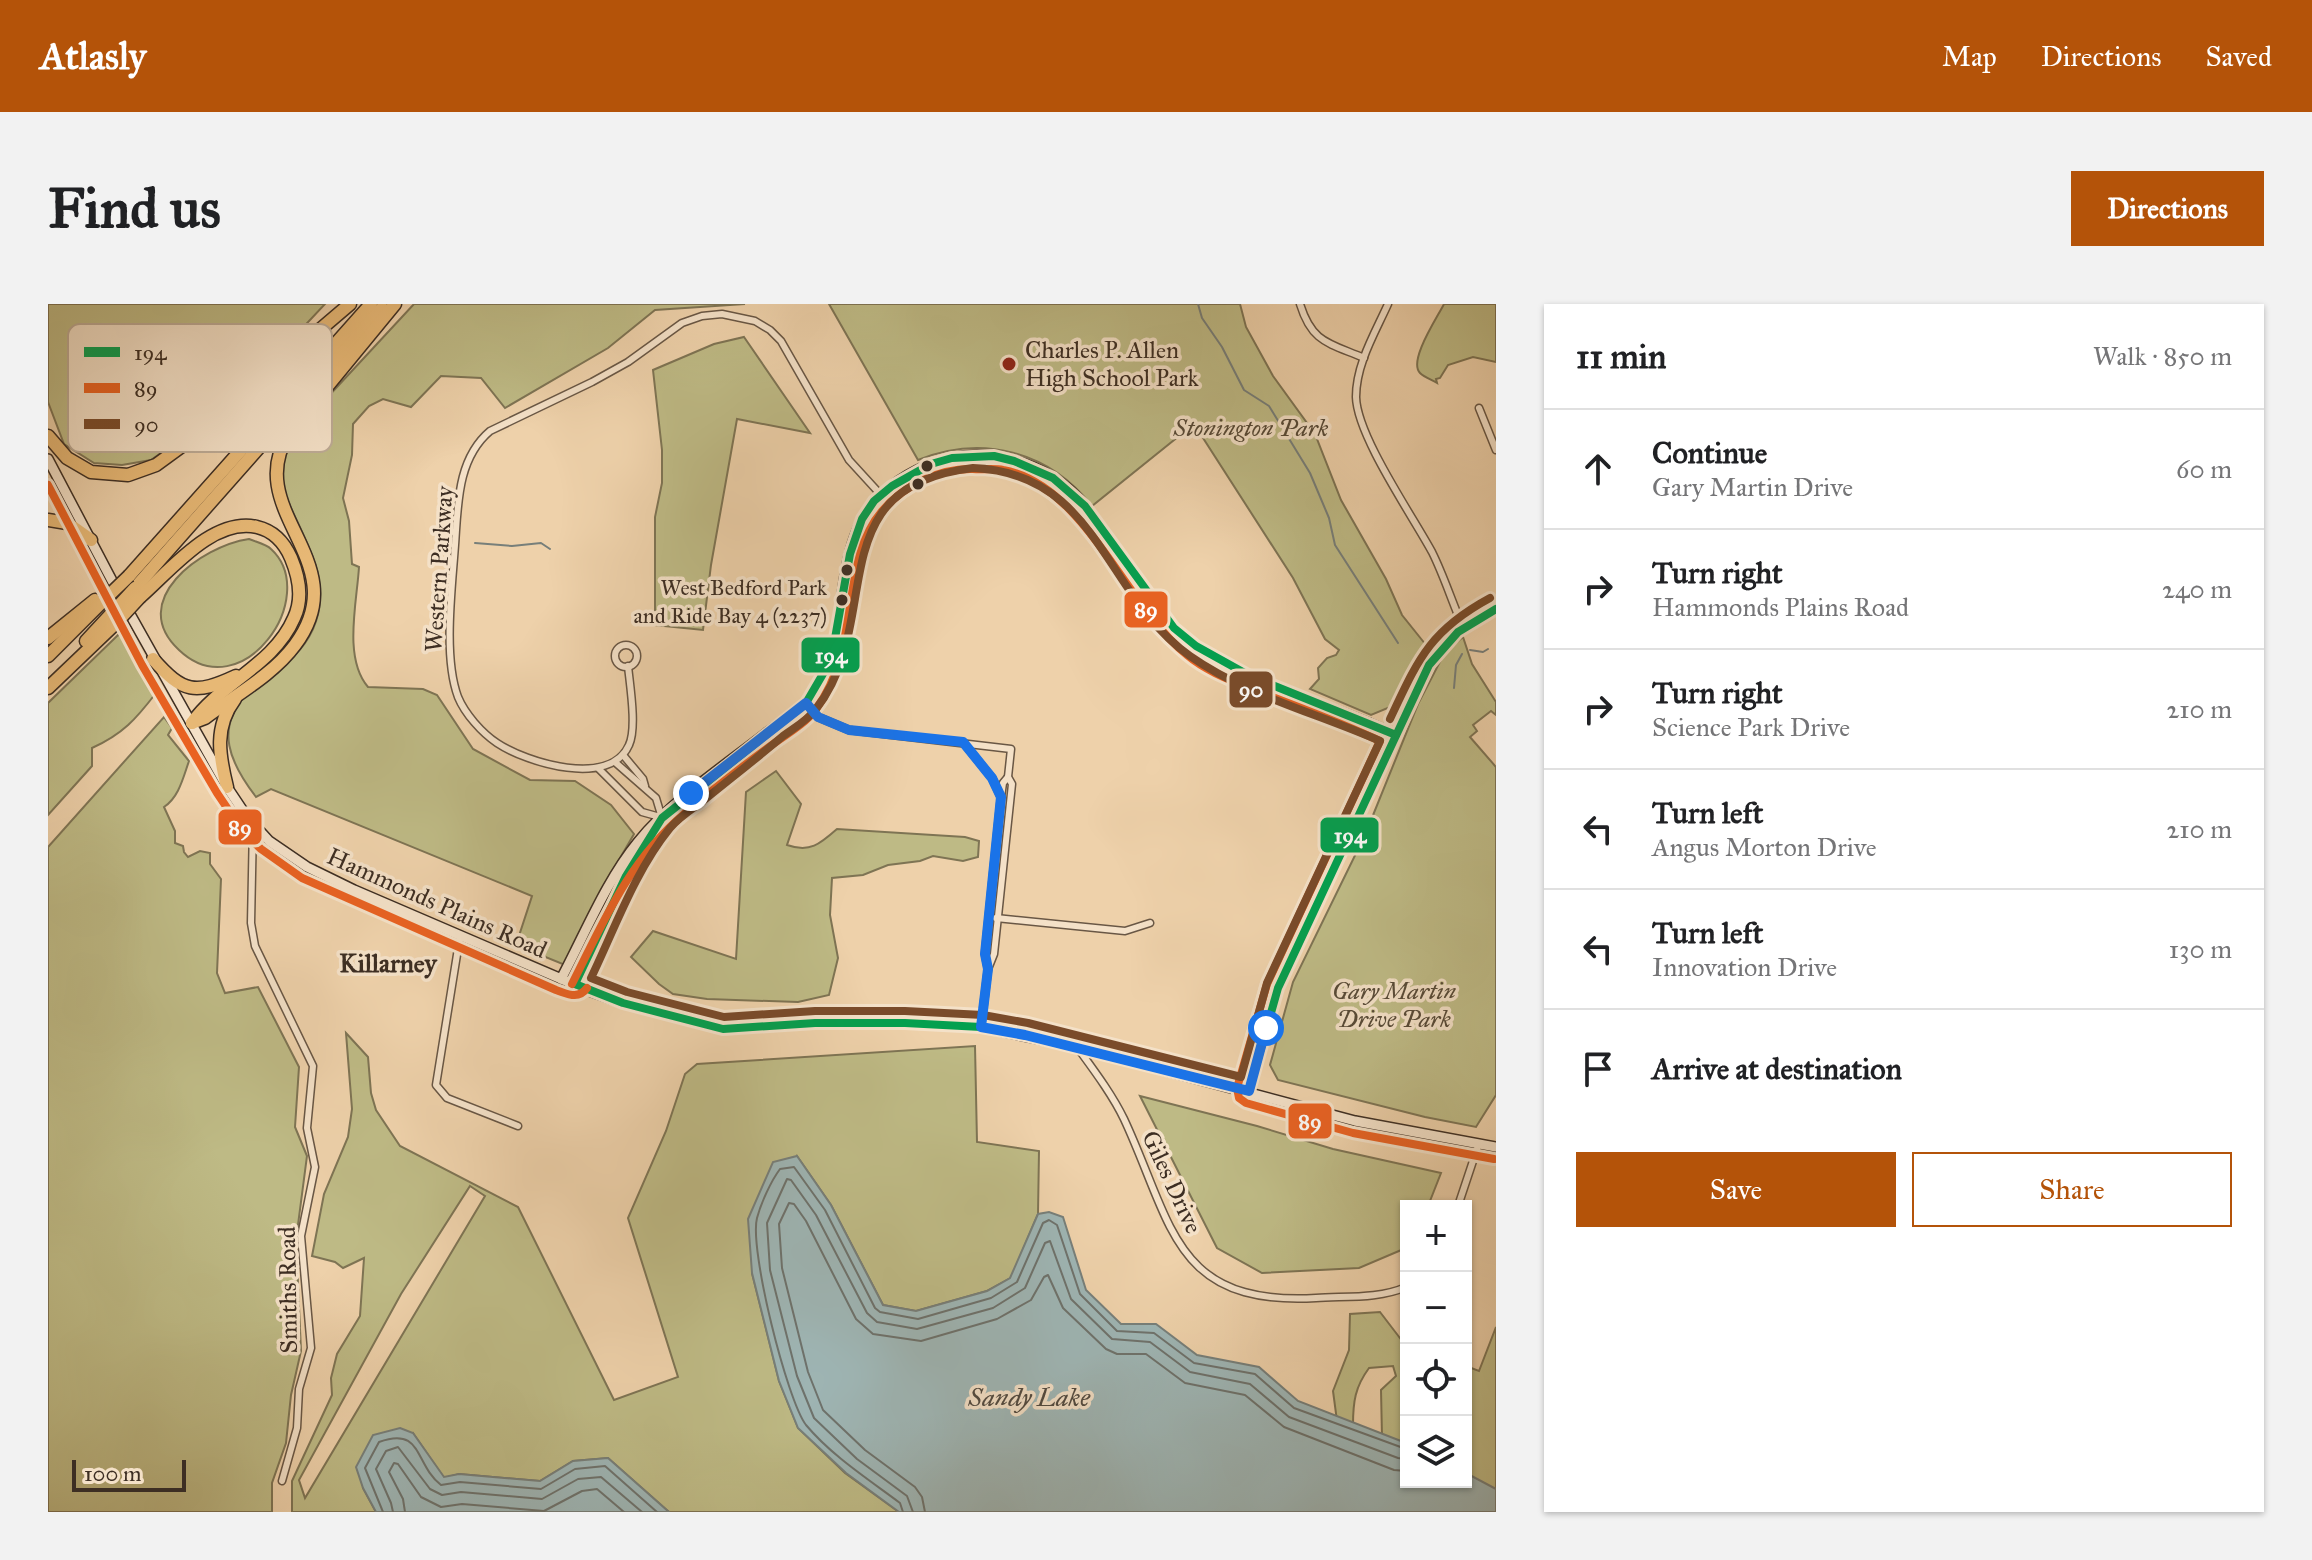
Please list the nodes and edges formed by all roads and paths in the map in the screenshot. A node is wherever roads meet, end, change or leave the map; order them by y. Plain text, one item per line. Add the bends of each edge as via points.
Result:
1 (350, 304) edge
2 (371, 304) edge
3 (385, 304) edge
4 (395, 304) edge
5 (1300, 304) edge
6 (1388, 304) edge
7 (327, 324) edge
8 (332, 348) edge
9 (1364, 358) junction
10 (332, 363) edge
11 (332, 381) edge
12 (1479, 408) dead end
13 (48, 436) edge
14 (1496, 450) edge
15 (174, 452) edge
16 (239, 452) edge
17 (251, 452) edge
18 (279, 452) edge
19 (48, 459) edge
20 (881, 495) junction
21 (48, 520) edge
22 (91, 540) junction
23 (133, 583) junction
24 (102, 598) junction
25 (1496, 609) edge
26 (113, 619) junction
27 (1463, 627) junction
28 (48, 638) edge
29 (48, 656) edge
30 (153, 659) junction
31 (257, 665) junction
32 (628, 666) dead end
33 (48, 681) edge
34 (48, 688) edge
35 (241, 690) junction
36 (806, 703) junction
37 (1368, 722) junction
38 (192, 723) junction
39 (1396, 735) junction
40 (963, 742) junction
41 (623, 755) junction
42 (616, 763) junction
43 (1382, 765) junction
44 (599, 769) junction
45 (1008, 777) junction
46 (645, 786) junction
47 (227, 787) junction
48 (1001, 797) junction
49 (662, 818) junction
50 (253, 825) junction
51 (989, 917) junction
52 (998, 918) junction
53 (1150, 923) dead end
54 (460, 936) junction
55 (988, 969) junction
56 (561, 979) junction
57 (575, 984) junction
58 (981, 1027) junction
59 (1077, 1047) junction
60 (1249, 1091) junction
61 (518, 1126) dead end
62 (1478, 1146) junction
63 (1496, 1147) edge
64 (1460, 1200) edge
65 (1400, 1289) edge
66 (282, 1481) dead end

1 - 7 highway
2 - 8 highway
3 - 10 highway
4 - 11 highway
5 - 9 street via 1311,332
6 - 9 street
9 - 27 street via 1356,395 1364,430 1433,555
12 - 14 street
13 - 15 highway via 67,458 91,472 128,475
16 - 23 highway via 162,538
17 - 23 highway
18 - 35 highway via 276,487 311,568 312,608 305,630 288,653
19 - 22 street, Hammonds Plains Road
20 - 36 street via 854,537 830,659
20 - 37 street via 945,458 975,455 1026,463 1084,505 1190,644
20 - 44 street, Western Parkway via 849,460 781,341 739,316 702,316 682,323 628,362 483,436 465,466 457,512 451,653 459,700 495,742 519,756
21 - 22 highway via 67,523
22 - 30 street, Hammonds Plains Road
23 - 24 highway, bridge
23 - 26 highway, bridge
23 - 31 highway via 228,527 270,530 286,547 299,592 296,616
24 - 28 highway
24 - 29 highway
25 - 27 street
26 - 33 highway
26 - 34 highway
27 - 39 street via 1429,665
30 - 31 highway via 173,682 189,687 217,684
30 - 38 street, Hammonds Plains Road
31 - 38 highway
32 - 41 street, Western Parkway via 632,733
35 - 38 highway
35 - 47 highway via 227,709 219,737
36 - 40 street via 818,717 849,730
36 - 49 street
37 - 39 street
37 - 43 street
38 - 47 street, Hammonds Plains Road
39 - 43 street
40 - 45 street via 1011,749
40 - 48 street
41 - 42 street, Western Parkway
41 - 46 street
42 - 44 street, Western Parkway
42 - 46 street
43 - 60 street via 1278,988
44 - 49 street via 642,812
45 - 48 street
45 - 52 street via 1012,784
46 - 49 street via 656,798
47 - 50 street, Hammonds Plains Road
48 - 51 street
49 - 56 street via 637,842
49 - 57 street via 626,876
50 - 54 street, Hammonds Plains Road via 307,867
50 - 66 street, Smiths Road via 255,946 313,1066 307,1128 315,1167 301,1236 311,1348
51 - 52 street
51 - 55 street
52 - 53 street via 1125,931
52 - 55 street
54 - 56 street, Hammonds Plains Road
54 - 61 street via 436,1085 447,1098
55 - 58 street
56 - 57 street, Hammonds Plains Road
57 - 58 street, Hammonds Plains Road via 623,1003 723,1029 815,1023
58 - 59 street, Hammonds Plains Road
59 - 60 street, Hammonds Plains Road
59 - 65 street, Giles Drive via 1124,1119 1171,1232 1203,1272 1232,1289 1269,1299 1376,1295
60 - 62 street, Hammonds Plains Road via 1355,1121
62 - 63 street, Hammonds Plains Road
62 - 64 street

